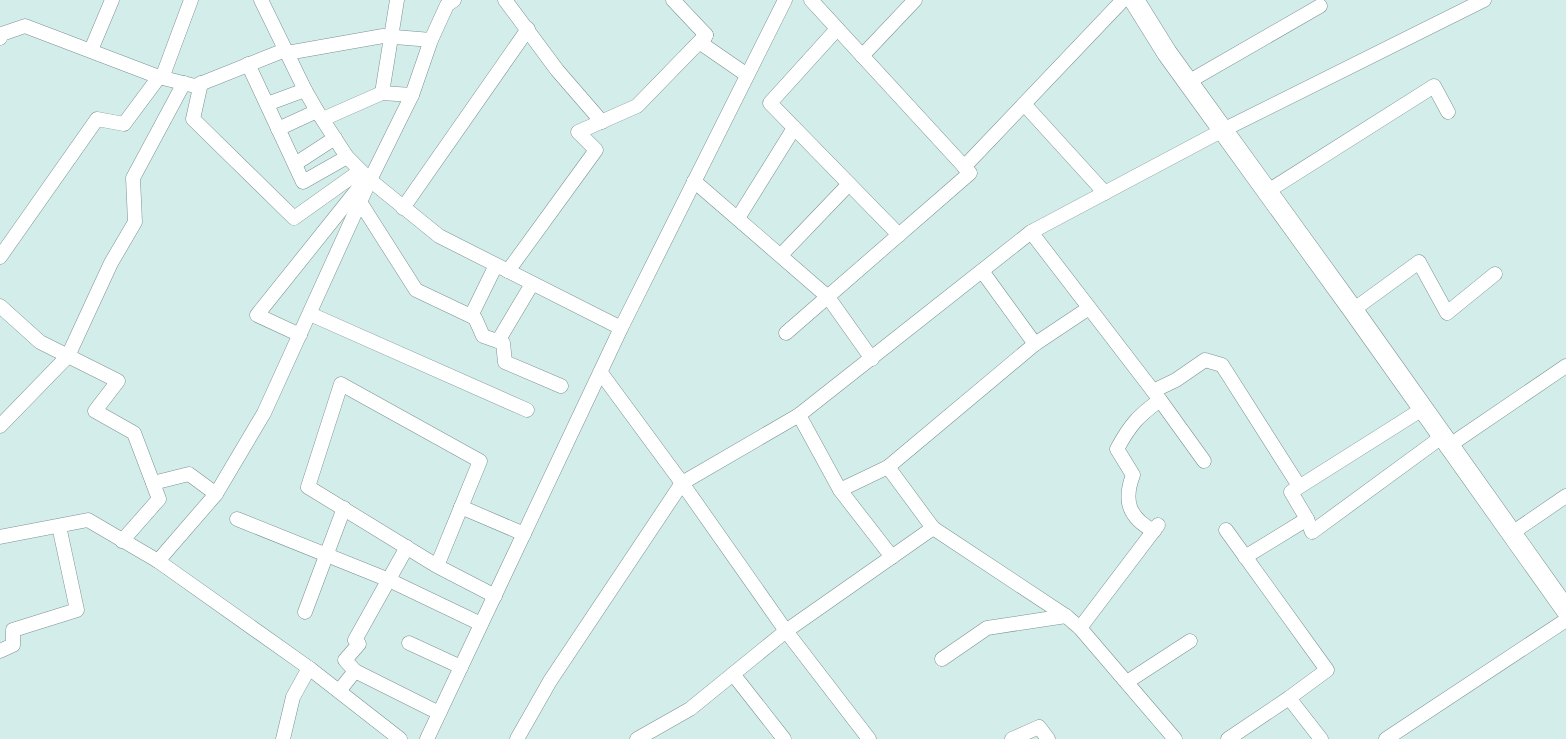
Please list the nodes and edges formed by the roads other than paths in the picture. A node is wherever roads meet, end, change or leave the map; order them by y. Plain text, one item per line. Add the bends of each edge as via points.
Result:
1 (112, 0) edge
2 (191, 0) edge
3 (261, 0) edge
4 (397, 0) edge
5 (454, 0) edge
6 (505, 0) edge
7 (673, 0) edge
8 (785, 0) edge
9 (811, 0) edge
10 (915, 0) edge
11 (1484, 0) edge
12 (1134, 1) edge
13 (1320, 6) dead end
14 (837, 28) junction
15 (528, 29) junction
16 (1, 35) edge
17 (706, 35) junction
18 (391, 36) junction
19 (431, 40) junction
20 (91, 50) junction
21 (286, 51) junction
22 (862, 56) junction
23 (248, 64) junction
24 (748, 75) junction
25 (161, 78) junction
26 (1188, 82) junction
27 (184, 83) junction
28 (202, 83) junction
29 (305, 90) junction
30 (382, 93) junction
31 (412, 95) junction
32 (267, 104) junction
33 (1024, 104) junction
34 (1448, 112) dead end
35 (320, 115) junction
36 (602, 122) junction
37 (794, 128) junction
38 (278, 129) junction
39 (1224, 130) junction
40 (335, 138) junction
41 (347, 157) junction
42 (294, 164) junction
43 (964, 167) junction
44 (366, 176) junction
45 (694, 181) junction
46 (849, 184) junction
47 (1268, 191) junction
48 (1105, 193) junction
49 (360, 202) junction
50 (404, 208) junction
51 (738, 218) junction
52 (1031, 232) junction
53 (899, 235) junction
54 (781, 255) junction
55 (0, 257) edge
56 (502, 268) junction
57 (982, 271) junction
58 (1496, 274) dead end
59 (532, 284) junction
60 (828, 297) junction
61 (0, 306) edge
62 (1089, 308) junction
63 (1354, 310) junction
64 (310, 314) junction
65 (471, 316) junction
66 (621, 328) junction
67 (786, 333) dead end
68 (300, 335) junction
69 (498, 341) junction
70 (1035, 344) junction
71 (68, 356) junction
72 (872, 359) junction
73 (1566, 366) edge
74 (601, 373) junction
75 (561, 386) dead end
76 (1156, 396) junction
77 (1424, 408) junction
78 (527, 410) dead end
79 (799, 415) junction
80 (0, 426) edge
81 (1447, 440) junction
82 (1204, 462) dead end
83 (888, 467) junction
84 (153, 483) junction
85 (682, 483) junction
86 (1299, 486) junction
87 (840, 490) junction
88 (216, 494) junction
89 (1566, 496) edge
90 (461, 507) junction
91 (344, 508) junction
92 (1307, 518) junction
93 (237, 519) dead end
94 (59, 526) junction
95 (933, 528) junction
96 (1226, 530) dead end
97 (1512, 533) junction
98 (524, 534) junction
99 (0, 537) edge
100 (122, 540) junction
101 (407, 547) junction
102 (326, 555) junction
103 (1245, 556) junction
104 (892, 557) junction
105 (158, 561) junction
106 (437, 566) junction
107 (389, 580) junction
108 (495, 596) junction
109 (1566, 610) edge
110 (305, 612) dead end
111 (1066, 616) junction
112 (1566, 620) edge
113 (481, 624) junction
114 (1080, 628) junction
115 (786, 631) junction
116 (1190, 641) dead end
117 (409, 644) dead end
118 (0, 651) edge
119 (942, 659) dead end
120 (461, 667) junction
121 (309, 668) junction
122 (355, 671) junction
123 (732, 674) junction
124 (1127, 682) junction
125 (339, 692) junction
126 (1289, 698) junction
127 (439, 714) junction
128 (646, 737) edge
129 (397, 738) edge
130 (784, 738) edge
131 (283, 739) edge
132 (427, 739) edge
133 (518, 739) edge
134 (869, 739) edge
135 (1012, 739) edge
136 (1048, 739) edge
137 (1175, 739) edge
138 (1228, 739) edge
139 (1320, 739) edge
140 (1386, 739) edge

1 - 20 street
2 - 25 street
3 - 21 street
4 - 18 street
5 - 19 street via 447,5
6 - 15 street
7 - 17 street
8 - 24 street
9 - 14 street
10 - 22 street
11 - 39 street
12 - 26 main road
12 - 33 street
13 - 26 street
14 - 22 street
14 - 37 street via 770,103
15 - 36 street via 557,70
15 - 50 street
16 - 20 street via 25,26
17 - 24 street via 702,44
17 - 36 street via 637,106
18 - 19 street
18 - 21 street
18 - 30 street
19 - 31 street
20 - 25 street
21 - 23 street
21 - 29 street
22 - 43 street
23 - 28 street
23 - 32 street
24 - 45 street
25 - 27 street
25 - 55 street via 124,124 97,119
26 - 39 main road
27 - 28 street via 195,86
27 - 71 street via 133,178 135,222 111,263
28 - 44 street via 193,119 294,218
29 - 32 street
29 - 35 street
30 - 31 street
30 - 35 street
31 - 44 street
32 - 38 street
33 - 43 street
33 - 48 street
34 - 47 street via 1434,86
35 - 38 street
35 - 40 street
36 - 56 street via 578,132 596,150
37 - 46 street
37 - 51 street
38 - 42 street
39 - 47 main road
39 - 48 street
40 - 41 street
40 - 42 street
41 - 42 street via 303,182
41 - 44 street
43 - 53 street via 970,173
44 - 49 street
44 - 50 street
44 - 68 street via 257,315
45 - 51 street
45 - 66 street
46 - 53 street
46 - 54 street
47 - 63 main road
48 - 52 street
49 - 64 street
49 - 65 street via 416,290
50 - 56 street via 438,236
51 - 54 street
52 - 57 street
52 - 62 street
53 - 60 street
54 - 60 street
56 - 59 street
56 - 65 street
57 - 70 street
57 - 72 street
58 - 63 street via 1447,313 1419,262
59 - 66 street
59 - 69 street
60 - 67 street
60 - 72 street
61 - 71 street via 40,342
62 - 70 street
62 - 76 street
63 - 77 main road
64 - 68 street
64 - 78 street
65 - 69 street via 483,336
66 - 74 street
68 - 88 street via 264,413
69 - 75 street via 503,343 505,362
70 - 83 street
71 - 80 street
71 - 84 street via 118,380 95,410 134,433
72 - 79 street
73 - 81 street
74 - 85 street
74 - 98 street
76 - 82 street
76 - 86 street via 1205,360 1222,365
76 - 114 street via 1116,449 1132,475 1127,489 1129,508 1144,526 1156,528
77 - 81 main road
77 - 86 street
79 - 85 street
79 - 87 street
81 - 92 street via 1312,532
81 - 97 main road
83 - 87 street
83 - 95 street
84 - 88 street via 188,474
84 - 100 street via 159,499
85 - 115 street
85 - 133 street via 550,682
86 - 92 street via 1291,492
87 - 104 street
88 - 105 street
89 - 97 street
90 - 91 street via 480,461 341,384 308,486
90 - 98 street
90 - 106 street
91 - 101 street
91 - 102 street
92 - 103 street
93 - 102 street
94 - 99 street
94 - 100 street via 88,520
94 - 118 street via 77,610 13,630 13,645
95 - 104 street
95 - 111 street
96 - 103 street
97 - 109 main road
98 - 108 street
100 - 105 street
101 - 106 street
101 - 107 street
102 - 107 street
102 - 110 street
103 - 126 street via 1327,670
104 - 115 street
105 - 121 street
106 - 108 street
107 - 113 street
107 - 122 street via 355,640 359,644 345,660
108 - 113 street
111 - 114 street
111 - 119 street via 987,628
112 - 140 street
113 - 120 street
114 - 124 street
115 - 123 street
115 - 134 street
116 - 124 street
117 - 120 street
120 - 127 street
121 - 125 street
121 - 131 street via 293,697
122 - 125 street
122 - 127 street
123 - 128 street via 690,709
123 - 130 street
124 - 137 street
125 - 129 street
126 - 138 street
126 - 139 street
127 - 132 street
135 - 136 street via 1039,727

